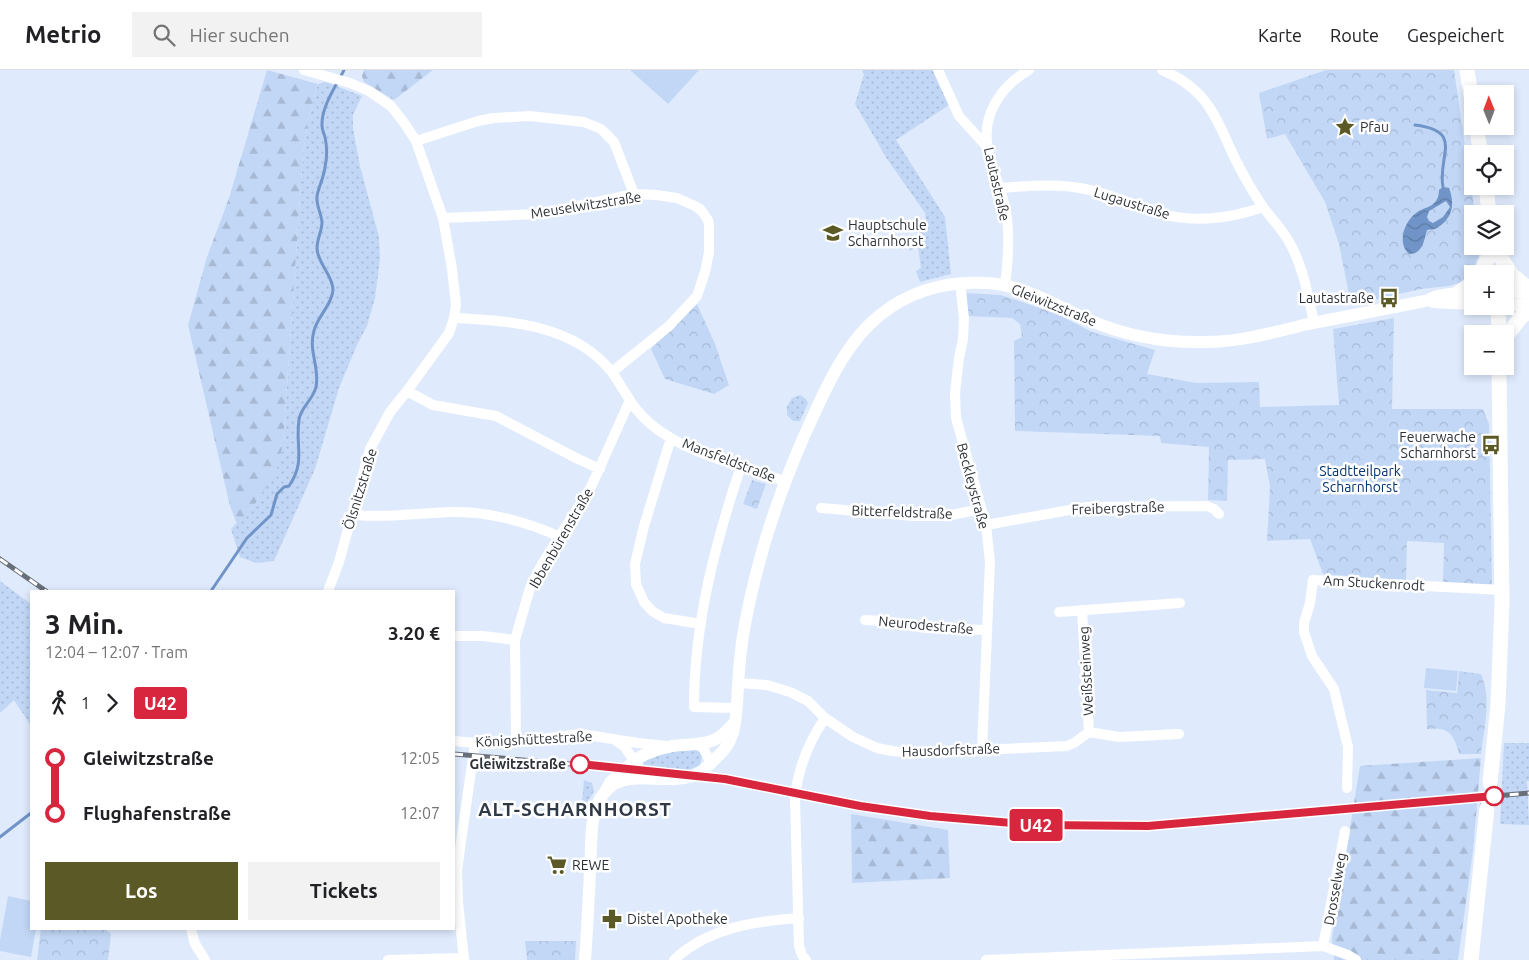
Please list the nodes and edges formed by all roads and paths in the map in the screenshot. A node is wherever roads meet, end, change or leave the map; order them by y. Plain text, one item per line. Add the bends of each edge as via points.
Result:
1 (304, 70) edge
2 (938, 70) edge
3 (1029, 70) edge
4 (1162, 70) edge
5 (1467, 70) edge
6 (1469, 85) edge
7 (416, 141) junction
8 (988, 148) junction
9 (1000, 188) junction
10 (634, 194) junction
11 (1263, 207) junction
12 (443, 218) junction
13 (1499, 255) edge
14 (960, 283) junction
15 (1005, 285) junction
16 (1464, 289) edge
17 (1529, 289) edge
18 (1514, 292) edge
19 (1464, 293) edge
20 (1529, 293) edge
21 (1457, 294) junction
22 (1428, 300) junction
23 (1464, 304) edge
24 (1514, 305) edge
25 (1529, 305) edge
26 (1529, 311) edge
27 (454, 318) junction
28 (1314, 323) junction
29 (1514, 326) edge
30 (612, 372) junction
31 (1499, 375) edge
32 (407, 391) junction
33 (630, 400) junction
34 (671, 438) junction
35 (741, 466) junction
36 (600, 469) junction
37 (784, 481) junction
38 (821, 508) dead end
39 (981, 509) junction
40 (1219, 514) dead end
41 (352, 515) junction
42 (986, 526) junction
43 (560, 537) junction
44 (328, 590) edge
45 (1502, 590) junction
46 (1180, 603) dead end
47 (1082, 610) junction
48 (1059, 612) dead end
49 (865, 620) dead end
50 (701, 624) junction
51 (986, 630) junction
52 (455, 636) edge
53 (515, 640) junction
54 (738, 683) junction
55 (736, 708) junction
56 (825, 718) junction
57 (734, 722) junction
58 (1089, 732) junction
59 (1179, 734) dead end
60 (611, 738) junction
61 (455, 741) edge
62 (516, 742) junction
63 (475, 743) junction
64 (697, 744) junction
65 (673, 746) junction
66 (982, 749) junction
67 (634, 761) junction
68 (711, 763) junction
69 (646, 778) junction
70 (1490, 783) tunnel mouth
71 (1347, 788) dead end
72 (604, 792) junction
73 (1487, 808) tunnel mouth
74 (1345, 831) dead end
75 (456, 870) edge
76 (799, 918) junction
77 (191, 930) edge
78 (1323, 946) junction
79 (464, 959) edge
80 (205, 960) edge
81 (388, 960) edge
82 (585, 960) edge
83 (674, 960) edge
84 (806, 960) edge
85 (986, 960) edge
86 (1356, 960) edge
87 (1471, 960) edge

1 - 7 street via 369,91 391,106
2 - 8 street via 959,116
3 - 8 street, Lautastraße via 1008,85 992,108
4 - 11 street via 1189,85 1206,102
5 - 6 main road
7 - 10 street via 494,118 530,116 584,122 601,129 614,142
7 - 12 street
8 - 9 street, Lautastraße
9 - 11 street, Lugaustraße via 1074,187 1159,213 1192,219 1228,216
9 - 15 street, Lautastraße via 1007,223
10 - 12 street, Meuselwitzstraße via 540,214
10 - 30 street, Meuselwitzstraße via 677,198 701,210 708,220 709,252 697,296 669,326
11 - 28 street via 1294,252
12 - 27 street via 454,286
13 - 17 main road via 1512,275
14 - 15 street, Gleiwitzstraße
14 - 37 street, Gleiwitzstraße via 930,289 903,300 878,317 860,335 846,352 823,395
14 - 39 street, Beckleystraße via 964,332 954,393 956,418
15 - 28 street, Gleiwitzstraße via 1107,327 1162,340 1233,340
16 - 21 main road
18 - 20 street
19 - 21 street, Gleiwitzstraße
21 - 22 street, Gleiwitzstraße
22 - 23 street, Gleiwitzstraße
22 - 28 street, Gleiwitzstraße
24 - 25 street
26 - 29 main road
27 - 30 street, Mansfeldstraße via 497,320 556,333 589,350
27 - 32 street, Ölsnitzstraße via 448,333
30 - 33 street, Mansfeldstraße
31 - 45 main road
32 - 36 street via 433,405 496,416
32 - 41 street, Ölsnitzstraße via 390,412 373,443
33 - 34 street, Mansfeldstraße via 645,418
33 - 36 street, Ibbenbürenstraße
34 - 35 street, Mansfeldstraße
34 - 50 street via 644,526 635,564 636,584 652,611 664,618
35 - 37 street, Mansfeldstraße
35 - 50 street via 717,541 704,594
36 - 43 street, Ibbenbürenstraße
37 - 54 street, Gleiwitzstraße via 754,579
38 - 39 street, Bitterfeldstraße via 914,516 946,516
39 - 42 street, Beckleystraße
40 - 42 street, Freibergstraße via 1207,506 1086,507
41 - 43 street via 375,518 472,513 518,522
41 - 44 street, Ölsnitzstraße
42 - 51 street, Beckleystraße via 990,562
43 - 53 street, Ibbenbürenstraße via 533,583
45 - 70 main road via 1501,654
45 - 71 street, Am Stuckenrodt via 1313,580 1304,632 1312,656 1333,687 1348,747
46 - 47 street, Weißsteinweg
47 - 48 street, Weißsteinweg
47 - 58 street, Weißsteinweg
49 - 51 street, Neurodestraße via 926,628
50 - 55 street via 695,661 694,707
51 - 66 street, Beckleystraße
52 - 53 street
53 - 62 street, Ibbenbürenstraße
54 - 55 street, Gleiwitzstraße
54 - 56 street, Hausdorfstraße via 767,685 790,692 808,701
55 - 57 street, Gleiwitzstraße
56 - 66 street, Hausdorfstraße via 853,737 892,751
56 - 76 street via 809,744 797,776
57 - 64 street via 717,740
57 - 68 street, Gleiwitzstraße via 733,734 723,752
58 - 59 street via 1119,737
58 - 66 street, Hausdorfstraße via 1066,746
60 - 62 street, Königshüttestraße via 581,734
60 - 65 street, Königshüttestraße
60 - 67 street via 624,746
61 - 63 street, Königshüttestraße
62 - 63 street, Königshüttestraße
63 - 75 street
64 - 65 street
64 - 68 street
65 - 67 street via 657,749
67 - 69 street
67 - 72 street via 610,781
68 - 69 street, Gleiwitzstraße via 700,772 682,778
69 - 72 street, Gleiwitzstraße via 621,780
72 - 82 street via 593,822
73 - 87 main road
74 - 78 street, Drosselweg
75 - 79 street
76 - 83 street via 731,928 697,942
76 - 84 street via 799,946
77 - 80 street
78 - 85 street
78 - 86 street
79 - 81 street

